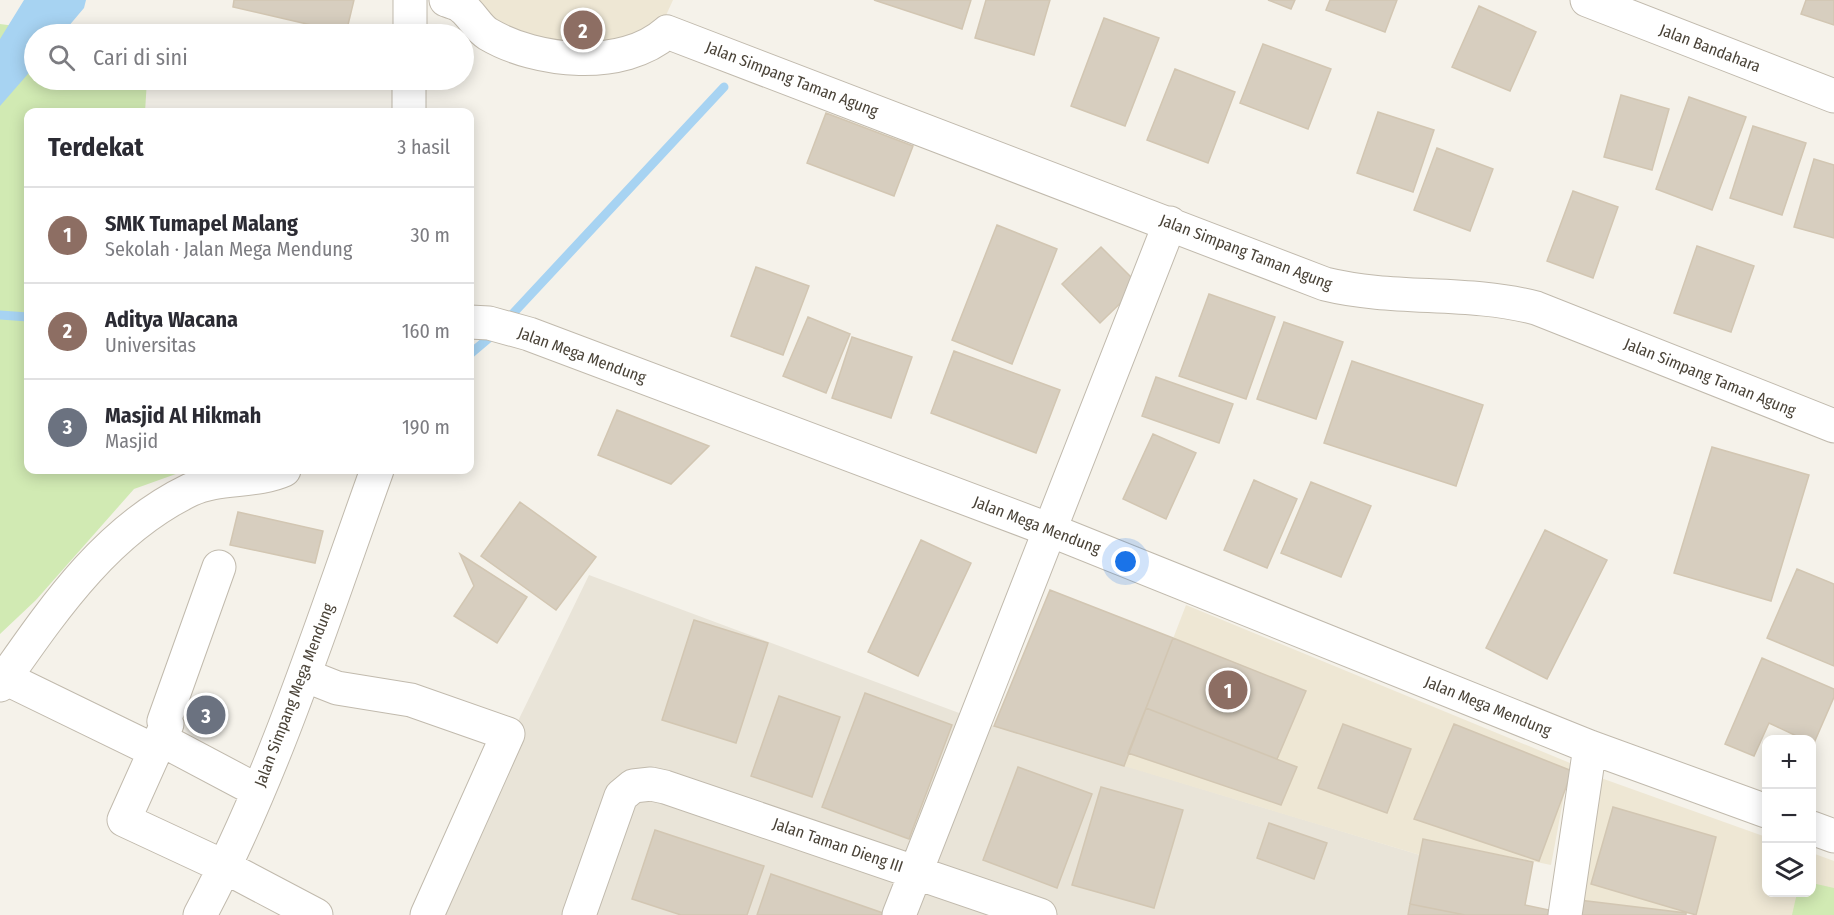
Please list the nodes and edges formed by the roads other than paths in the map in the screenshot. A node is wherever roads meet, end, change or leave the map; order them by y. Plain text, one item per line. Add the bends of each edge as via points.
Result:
1 (410, 0) edge
2 (447, 0) edge
3 (1587, 0) edge
4 (410, 24) edge
5 (409, 90) edge
6 (1834, 96) edge
7 (409, 108) edge
8 (1170, 223) junction
9 (479, 323) edge
10 (1834, 426) edge
11 (265, 474) edge
12 (376, 474) edge
13 (1050, 530) junction
14 (219, 567) dead end
15 (304, 675) junction
16 (2, 682) edge
17 (158, 745) junction
18 (1590, 747) junction
19 (258, 790) junction
20 (1762, 809) edge
21 (1816, 829) edge
22 (1834, 836) edge
23 (225, 867) junction
24 (915, 872) junction
25 (200, 915) edge
26 (316, 915) edge
27 (427, 915) edge
28 (579, 915) edge
29 (900, 915) edge
30 (1040, 915) edge
31 (1564, 915) edge

1 - 4 street
2 - 8 street, Jalan Simpang Taman Agung via 462,7 487,34 539,54 593,60 654,44 667,32
3 - 6 street, Jalan Bandahara
5 - 7 street
8 - 10 street, Jalan Simpang Taman Agung via 1335,287 1484,298 1536,308
8 - 13 street
9 - 13 street, Jalan Mega Mendung via 529,333
11 - 16 street via 192,489 146,517 89,567
12 - 15 street, Jalan Simpang Mega Mendung
13 - 18 street, Jalan Mega Mendung
13 - 24 street
14 - 17 street
15 - 19 street, Jalan Simpang Mega Mendung
15 - 27 street via 337,688 411,700 508,734
16 - 17 street
17 - 19 street
17 - 23 street via 124,820
18 - 20 street, Jalan Mega Mendung
18 - 31 street
19 - 23 street, Jalan Simpang Mega Mendung
21 - 22 street
23 - 25 street, Jalan Simpang Mega Mendung
23 - 26 street
24 - 28 street, Jalan Taman Dieng III via 697,796 651,784 633,786 621,796
24 - 29 street
24 - 30 street, Jalan Taman Dieng III

